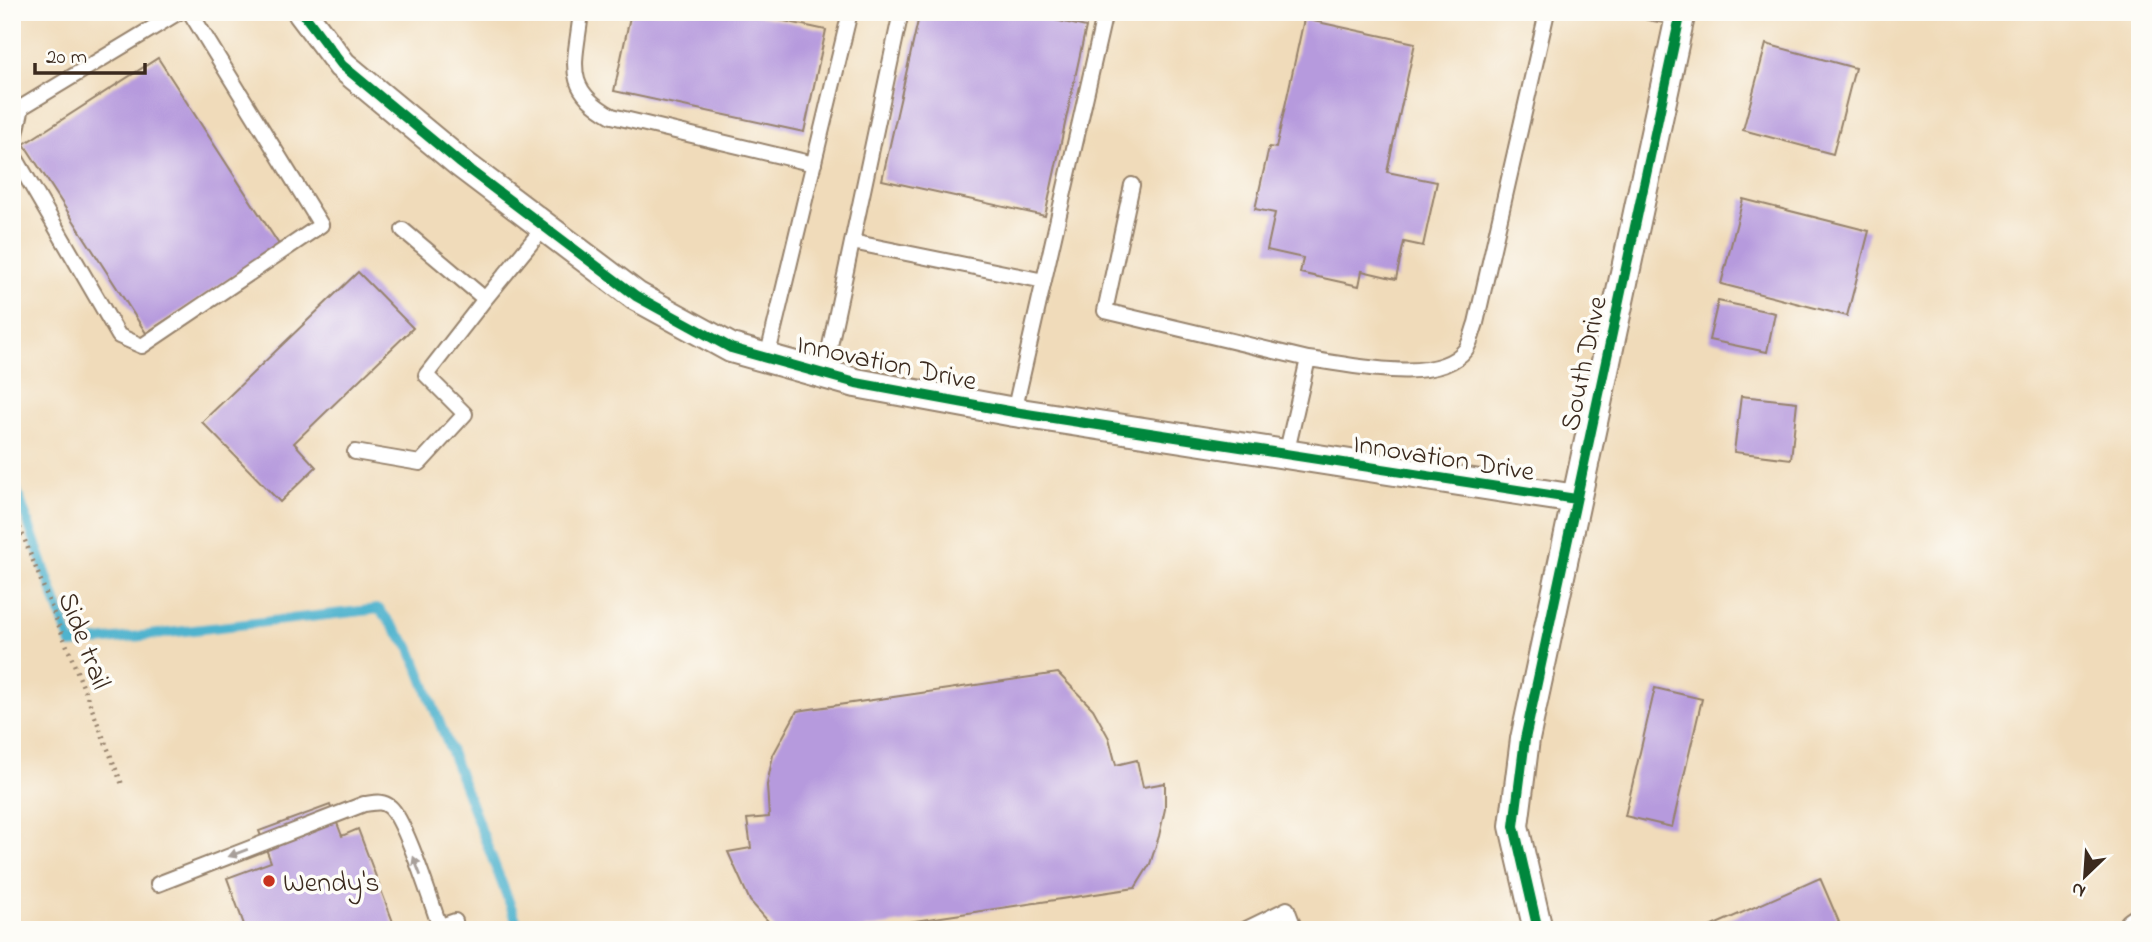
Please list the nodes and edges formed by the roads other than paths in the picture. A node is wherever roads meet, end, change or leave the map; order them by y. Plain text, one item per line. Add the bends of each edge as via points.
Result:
1 (179, 12) edge
2 (190, 12) edge
3 (302, 12) edge
4 (581, 12) edge
5 (850, 12) edge
6 (901, 12) edge
7 (1105, 12) edge
8 (1547, 12) edge
9 (1648, 12) edge
10 (1681, 15) edge
11 (814, 164) junction
12 (1132, 185) dead end
13 (545, 226) junction
14 (403, 230) dead end
15 (852, 242) junction
16 (1044, 281) junction
17 (485, 299) junction
18 (767, 358) junction
19 (1308, 359) junction
20 (824, 374) junction
21 (1014, 412) junction
22 (355, 452) dead end
23 (1286, 455) junction
24 (1576, 499) junction
25 (158, 884) dead end
26 (454, 920) dead end
27 (437, 929) edge
28 (1244, 930) edge
29 (1296, 930) edge
30 (1538, 930) edge

1 - 2 lane via 22,107 12,152 119,337 142,346 321,225
3 - 13 street, Innovation Drive via 342,65
4 - 11 lane via 574,77 584,97 596,107 612,116
5 - 11 lane
6 - 15 lane
7 - 16 lane
8 - 19 lane via 1476,323 1466,349 1446,365 1421,371
9 - 10 lane
10 - 24 street, South Drive
11 - 18 lane
12 - 19 lane via 1105,311
13 - 17 lane
13 - 18 street, Innovation Drive via 636,296 731,348
14 - 17 lane
15 - 16 lane
15 - 20 lane
16 - 21 lane
17 - 22 lane via 426,376 466,414 420,463
18 - 20 street, Innovation Drive
19 - 23 lane
20 - 21 street, Innovation Drive
21 - 23 street, Innovation Drive
23 - 24 street, Innovation Drive
24 - 30 street, South Drive via 1525,739 1514,826
27 -> 25 lane via 401,825 391,807 380,802 364,804
26 - 27 lane
28 - 29 lane via 1287,909

